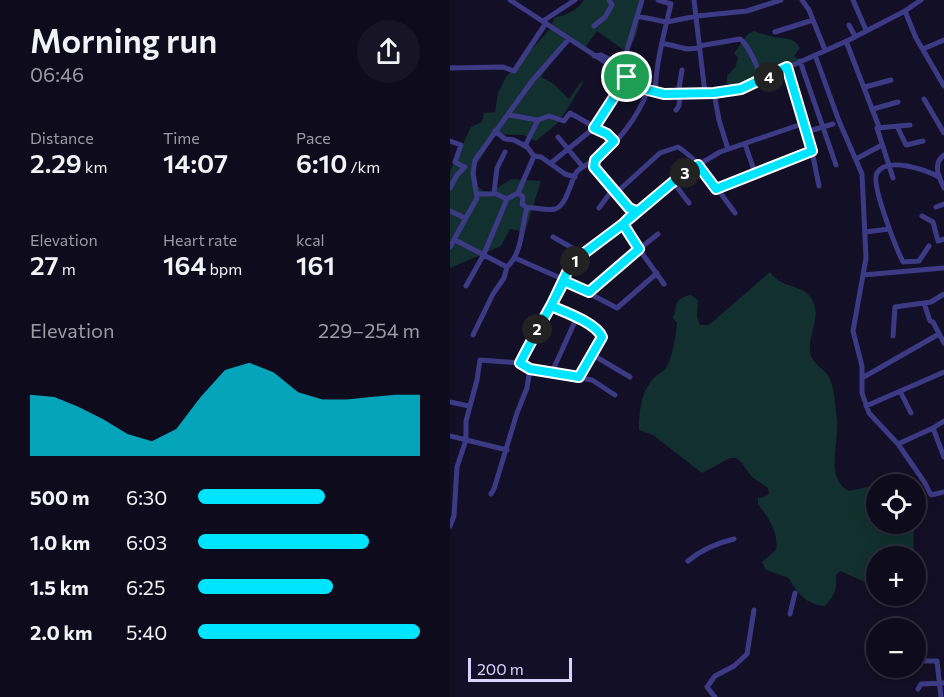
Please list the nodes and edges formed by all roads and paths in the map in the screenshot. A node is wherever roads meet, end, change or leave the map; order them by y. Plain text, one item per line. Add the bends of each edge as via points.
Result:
1 (510, 0) edge
2 (524, 0) edge
3 (574, 0) edge
4 (609, 0) edge
5 (642, 0) edge
6 (658, 0) edge
7 (693, 0) edge
8 (780, 0) edge
9 (802, 0) edge
10 (853, 0) edge
11 (921, 0) edge
12 (518, 5) junction
13 (905, 11) junction
14 (637, 16) junction
15 (697, 16) junction
16 (813, 20) junction
17 (544, 22) junction
18 (666, 22) junction
19 (849, 25) dead end
20 (594, 26) dead end
21 (866, 30) junction
22 (775, 32) dead end
23 (855, 36) junction
24 (568, 40) junction
25 (846, 40) junction
26 (944, 40) edge
27 (662, 43) junction
28 (699, 47) junction
29 (825, 50) junction
30 (923, 50) junction
31 (815, 55) junction
32 (594, 56) junction
33 (800, 61) junction
34 (787, 67) junction
35 (450, 68) edge
36 (682, 70) dead end
37 (627, 77) junction
38 (763, 80) junction
39 (891, 80) dead end
40 (944, 86) edge
41 (865, 87) junction
42 (648, 90) junction
43 (656, 93) junction
44 (705, 93) junction
45 (714, 93) junction
46 (679, 94) junction
47 (924, 99) dead end
48 (898, 102) dead end
49 (873, 109) junction
50 (676, 110) dead end
51 (509, 115) junction
52 (803, 119) junction
53 (538, 120) junction
54 (833, 124) dead end
55 (910, 125) dead end
56 (879, 126) junction
57 (897, 126) junction
58 (594, 128) junction
59 (823, 128) junction
60 (495, 131) junction
61 (806, 132) junction
62 (944, 133) edge
63 (558, 137) dead end
64 (450, 141) edge
65 (614, 141) junction
66 (923, 141) dead end
67 (745, 144) junction
68 (525, 146) junction
69 (882, 146) junction
70 (568, 150) junction
71 (728, 150) junction
72 (812, 151) junction
73 (505, 152) dead end
74 (944, 154) edge
75 (534, 156) junction
76 (856, 159) junction
77 (595, 160) junction
78 (551, 163) junction
79 (586, 165) junction
80 (698, 165) junction
81 (836, 165) dead end
82 (891, 166) junction
83 (464, 167) junction
84 (473, 167) junction
85 (594, 167) junction
86 (755, 173) junction
87 (574, 177) junction
88 (939, 177) junction
89 (893, 178) dead end
90 (673, 182) junction
91 (819, 186) dead end
92 (450, 188) edge
93 (944, 188) edge
94 (716, 189) junction
95 (614, 191) junction
96 (494, 193) junction
97 (518, 193) junction
98 (478, 194) junction
99 (507, 199) junction
100 (689, 202) dead end
101 (944, 204) edge
102 (936, 207) dead end
103 (527, 208) junction
104 (599, 208) dead end
105 (450, 211) edge
106 (735, 213) dead end
107 (632, 215) junction
108 (922, 216) dead end
109 (465, 218) junction
110 (623, 224) junction
111 (889, 229) junction
112 (865, 232) junction
113 (658, 234) dead end
114 (553, 237) dead end
115 (944, 239) edge
116 (454, 240) junction
117 (930, 246) dead end
118 (450, 247) edge
119 (639, 249) junction
120 (484, 254) junction
121 (583, 254) junction
122 (515, 258) junction
123 (903, 262) junction
124 (507, 267) junction
125 (943, 268) edge
126 (903, 272) junction
127 (657, 273) junction
128 (863, 275) junction
129 (564, 281) junction
130 (664, 284) dead end
131 (465, 286) dead end
132 (589, 292) junction
133 (944, 294) edge
134 (924, 303) junction
135 (551, 306) junction
136 (577, 317) junction
137 (939, 334) junction
138 (473, 335) dead end
139 (893, 336) dead end
140 (944, 344) edge
141 (593, 355) junction
142 (520, 363) junction
143 (530, 369) junction
144 (552, 372) junction
145 (944, 372) edge
146 (579, 377) junction
147 (630, 377) dead end
148 (862, 378) junction
149 (900, 391) junction
150 (615, 395) dead end
151 (450, 402) edge
152 (470, 406) junction
153 (866, 406) junction
154 (911, 413) dead end
155 (944, 421) edge
156 (933, 428) junction
157 (450, 436) edge
158 (466, 440) junction
159 (898, 444) junction
160 (507, 450) junction
161 (944, 457) edge
162 (944, 492) edge
163 (491, 494) dead end
164 (450, 526) edge
165 (734, 539) dead end
166 (688, 561) dead end
167 (795, 593) dead end
168 (754, 610) dead end
169 (790, 614) dead end
170 (926, 661) edge
171 (942, 683) edge
172 (918, 689) dead end
173 (715, 697) edge
174 (941, 697) edge

1 - 12 street
2 - 12 street
3 - 17 street
4 - 20 street via 611,10
5 - 14 street
6 - 18 street via 671,4
7 - 15 street
8 - 15 street via 747,11
9 - 16 street
10 - 21 street
11 - 13 street
12 - 17 street
13 - 21 street
13 - 30 street
14 - 18 street
14 - 32 street via 626,57 617,63
15 - 18 street
15 - 28 street
16 - 22 street
16 - 29 street
17 - 24 street
17 - 35 street via 514,70
18 - 27 street
19 - 23 street
21 - 23 street
23 - 25 street
24 - 32 street
24 - 51 street
25 - 29 street
25 - 41 street
26 - 30 street
27 - 28 street
27 - 43 street
28 - 38 street via 740,39 747,45
28 - 44 street
29 - 31 street
30 - 40 street
31 - 33 street
31 - 76 street
32 - 37 street
33 - 34 street
33 - 59 street
34 - 38 street
34 - 52 street
36 - 46 street
37 - 42 street
37 - 58 street
38 - 45 street via 741,89
39 - 41 street
41 - 49 street
42 - 43 street
42 - 65 street via 630,125
43 - 46 street
44 - 45 street
44 - 46 street
45 - 71 street
46 - 50 street
47 - 62 street
48 - 49 street
49 - 56 street
51 - 53 street
51 - 60 street
52 - 61 street
52 - 67 street via 799,125
53 - 58 street via 549,116 564,121 570,113
53 - 68 street
54 - 59 street
55 - 57 street
56 - 57 street
56 - 69 street
57 - 66 street via 906,145
58 - 65 street
58 - 70 street
59 - 61 street
59 - 81 street
60 - 68 street
60 - 84 street
61 - 72 street
63 - 70 street
64 - 83 street via 461,145 456,162
65 - 77 street
67 - 71 street
67 - 86 street
68 - 75 street
69 - 76 street
69 - 82 street
70 - 78 street
70 - 79 street
71 - 80 street
72 - 86 street
72 - 91 street
73 - 96 street via 497,168
74 - 88 street via 937,165
75 - 78 street
75 - 97 street
76 - 112 street via 862,174
77 - 79 street
77 - 85 street
78 - 87 street
79 - 85 street
79 - 87 street
80 - 90 street
80 - 94 street
80 - 95 street via 678,147 660,153
82 - 88 street via 914,167
82 - 89 street
82 - 111 street via 879,171 875,181
83 - 84 street
83 - 92 street
84 - 98 street
85 - 95 street
86 - 94 street
87 - 103 street via 557,208
88 - 93 street
90 - 100 street
90 - 107 street
94 - 106 street
95 - 104 street
95 - 107 street via 634,210
96 - 98 street
96 - 99 street
97 - 99 street
97 - 103 street
98 - 109 street
99 - 120 street
101 - 102 street
103 - 122 street
105 - 109 street
107 - 110 street
108 - 115 street via 933,222 938,241
109 - 116 street
110 - 119 street
110 - 121 street
111 - 112 street
111 - 123 street
112 - 128 street
113 - 119 street
114 - 121 street
116 - 118 street
116 - 120 street
117 - 123 street via 919,261
119 - 127 street
119 - 132 street
120 - 124 street
120 - 131 street
121 - 129 street via 569,268
122 - 124 street
122 - 129 street
123 - 126 street
124 - 138 street
125 - 126 street
126 - 128 street
127 - 130 street
127 - 132 street via 617,308
128 - 148 street via 853,331
129 - 132 street
129 - 135 street
133 - 134 street
134 - 137 street
134 - 139 street via 894,308
135 - 136 street
135 - 142 street
136 - 141 street via 600,332 602,337
136 - 144 street
137 - 140 street
137 - 148 street
141 - 146 street
141 - 147 street
142 - 143 street
142 - 152 street via 480,360
143 - 144 street
143 - 160 street
144 - 146 street
145 - 149 street
146 - 150 street via 592,380
148 - 153 street
149 - 153 street
149 - 154 street
151 - 152 street
152 - 158 street
153 - 159 street
155 - 156 street
156 - 159 street
156 - 161 street
157 - 158 street
158 - 160 street
158 - 164 street via 457,467
159 - 162 street via 931,495
160 - 163 street
165 - 166 street
167 - 169 street
168 - 173 street via 747,654 715,676 707,687
170 - 171 street via 937,661
171 - 172 street via 921,684
171 - 174 street

